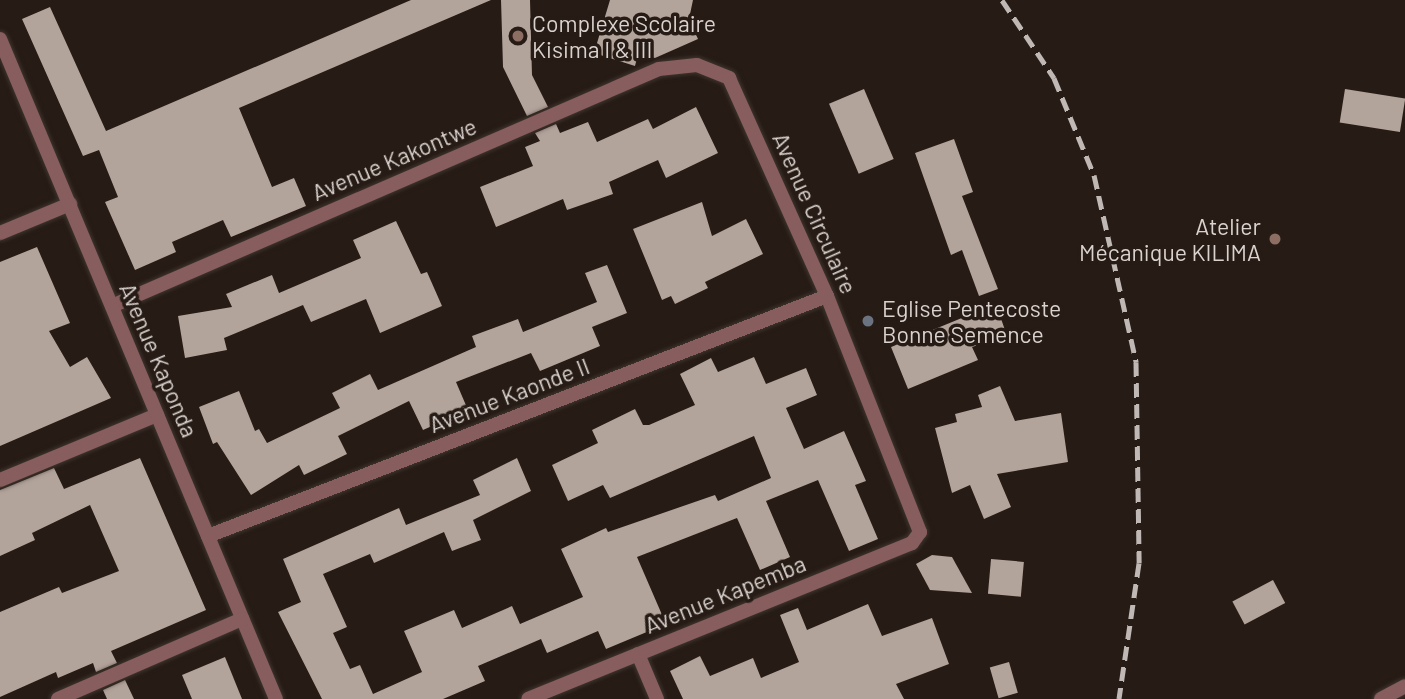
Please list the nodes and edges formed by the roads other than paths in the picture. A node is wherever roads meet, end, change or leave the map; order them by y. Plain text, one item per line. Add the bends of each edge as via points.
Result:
1 (0, 39) edge
2 (697, 65) joint
3 (70, 204) junction
4 (0, 233) edge
5 (827, 296) junction
6 (111, 306) junction
7 (157, 415) junction
8 (0, 480) edge
9 (916, 517) joint
10 (208, 536) junction
11 (243, 619) junction
12 (638, 654) junction
13 (1405, 686) edge
14 (58, 699) edge
15 (276, 699) edge
16 (528, 699) edge
17 (657, 699) edge
18 (1381, 699) edge

1 - 3 street, Avenue Kaponda
2 - 5 street, Avenue Circulaire via 729,78
2 - 6 street, Avenue Kakontwe via 659,69
3 - 4 street
3 - 6 street, Avenue Kaponda
5 - 9 street, Avenue Circulaire
5 - 10 street, Avenue Kaonde II
6 - 7 street, Avenue Kaponda
7 - 8 street
7 - 10 street, Avenue Kaponda
9 - 12 street, Avenue Kapemba via 920,532 912,542
10 - 11 street, Avenue Kaponda
11 - 14 street
11 - 15 street, Avenue Kaponda
12 - 16 street, Avenue Kapemba
12 - 17 street
13 - 18 street

